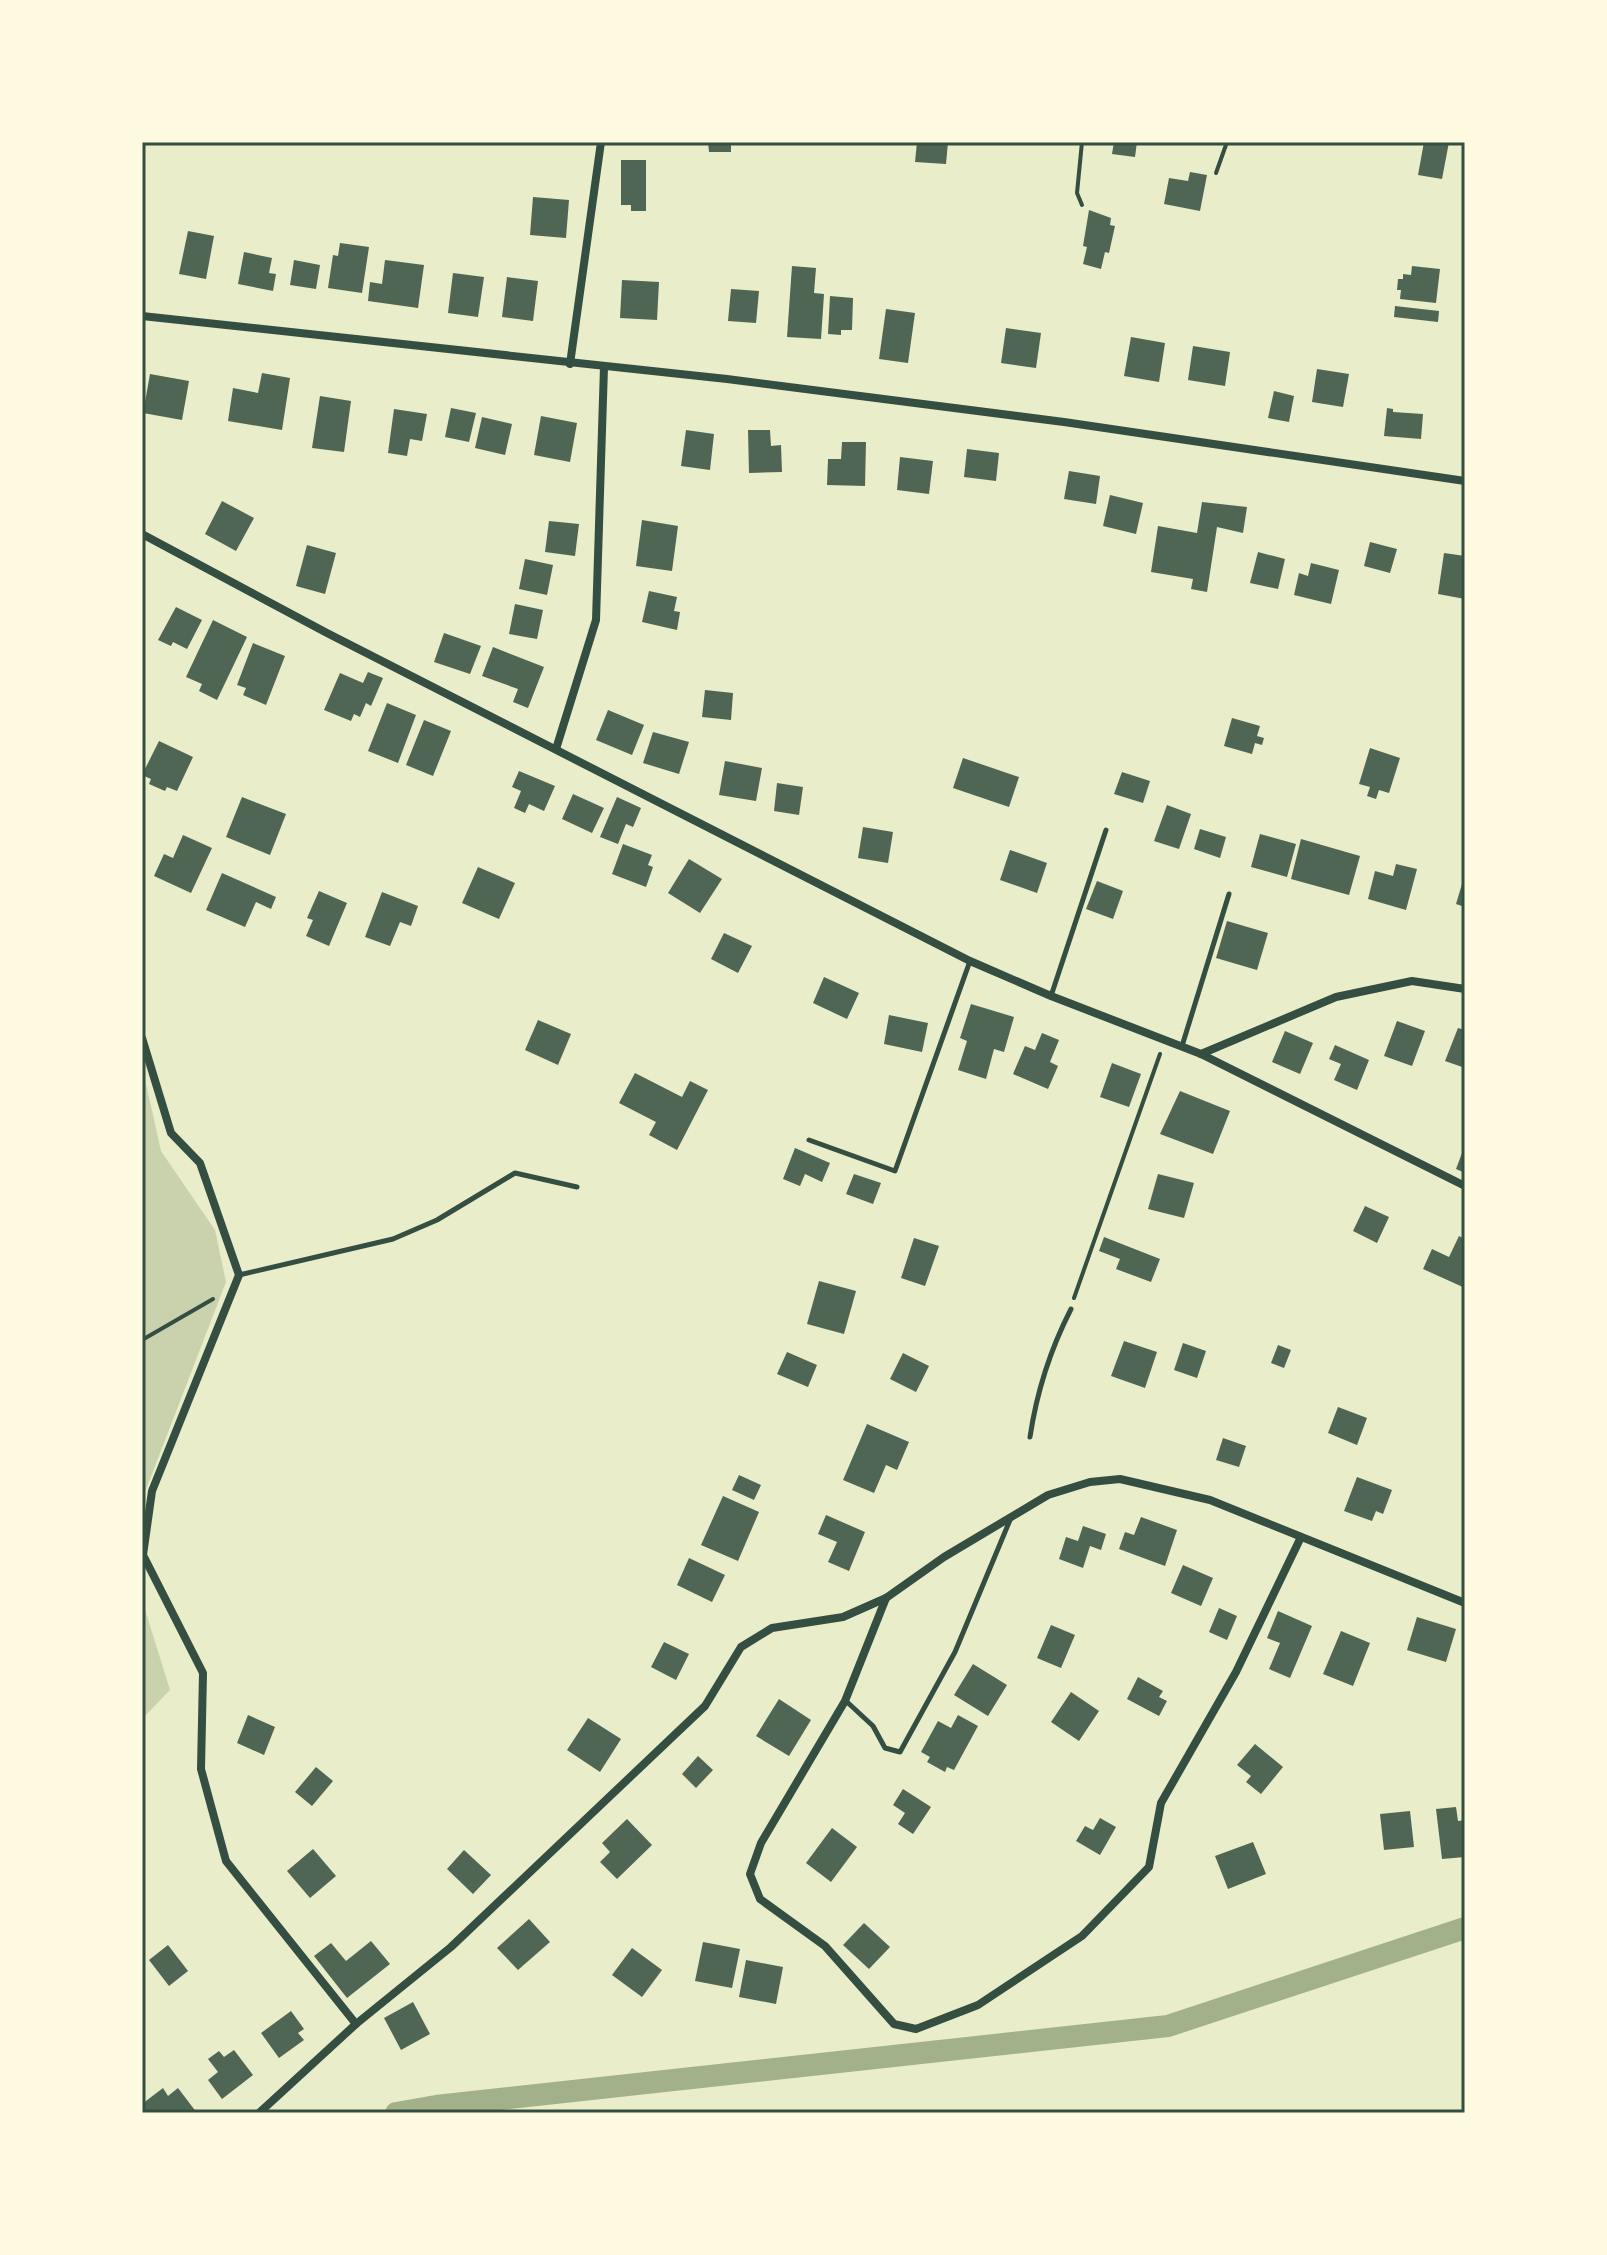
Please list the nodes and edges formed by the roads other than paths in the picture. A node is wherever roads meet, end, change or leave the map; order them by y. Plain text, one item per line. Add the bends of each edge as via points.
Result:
1 (601, 142) edge
2 (142, 316) edge
3 (570, 364) junction
4 (604, 367) junction
5 (1465, 481) edge
6 (142, 534) edge
7 (556, 749) junction
8 (1106, 830) dead end
9 (1229, 894) dead end
10 (970, 961) junction
11 (1465, 989) edge
12 (1051, 996) junction
13 (142, 1038) edge
14 (1182, 1047) junction
15 (1201, 1054) junction
16 (809, 1140) dead end
17 (1465, 1186) edge
18 (577, 1187) dead end
19 (239, 1275) junction
20 (1071, 1309) road end
21 (1030, 1437) dead end
22 (1011, 1517) junction
23 (1301, 1537) junction
24 (886, 1598) junction
25 (1465, 1603) edge
26 (845, 1701) junction
27 (356, 2024) junction
28 (259, 2113) edge

1 - 3 street
2 - 3 street
3 - 4 street
4 - 5 street via 1064,422
4 - 7 street via 596,620
6 - 7 street
7 - 10 street
8 - 12 lane
9 - 14 lane
10 - 12 street
10 - 16 lane via 895,1171
11 - 15 street via 1412,981 1336,997
12 - 14 street
13 - 19 street via 171,1133 200,1163
14 - 15 street
15 - 17 street
18 - 19 lane via 515,1173 437,1220 393,1239
19 - 27 street via 152,1491 143,1555 203,1673 201,1769 226,1861
20 - 21 lane via 1052,1346
22 - 23 street via 1048,1495 1120,1479 1210,1500
22 - 24 street
22 - 26 lane via 955,1652 900,1752 885,1748 873,1726
23 - 25 street
23 - 26 street via 1236,1672 1161,1803 1149,1867 1082,1936 978,2005 916,2029 894,2024 825,1946 760,1899 750,1874 761,1843
24 - 26 street
24 - 27 street via 843,1617 772,1628 741,1647 705,1706 451,1947
27 - 28 street

